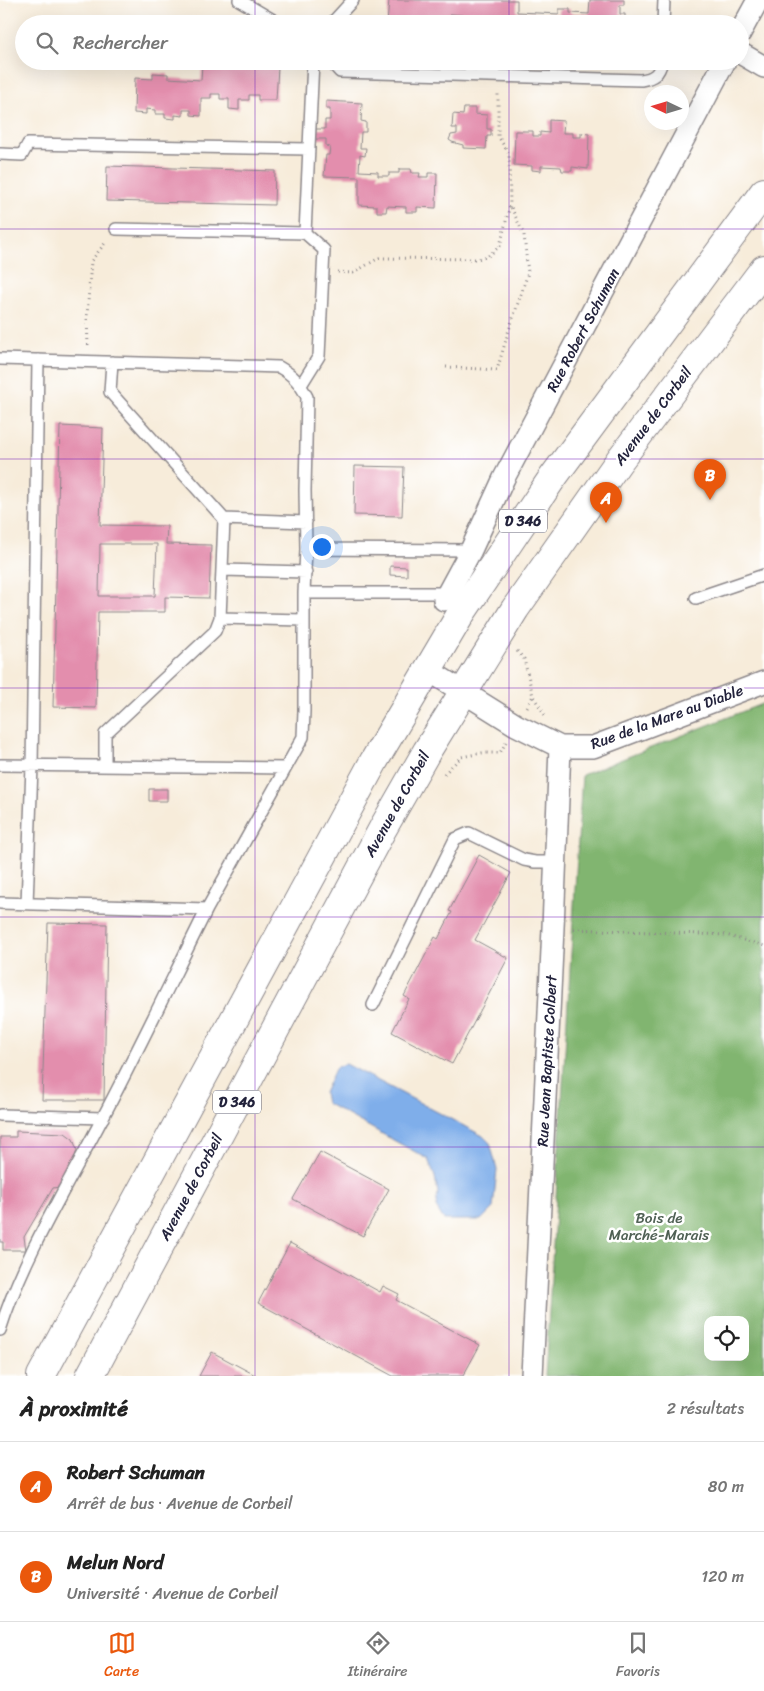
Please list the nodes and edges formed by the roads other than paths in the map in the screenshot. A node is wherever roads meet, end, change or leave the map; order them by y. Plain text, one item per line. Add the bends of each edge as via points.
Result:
1 (239, 0) edge
2 (353, 0) edge
3 (664, 0) edge
4 (758, 0) edge
5 (265, 15) edge
6 (339, 15) edge
7 (664, 15) edge
8 (749, 16) edge
9 (749, 58) edge
10 (764, 67) edge
11 (313, 70) edge
12 (338, 70) edge
13 (659, 70) edge
14 (720, 70) edge
15 (309, 149) junction
16 (0, 154) edge
17 (764, 192) edge
18 (116, 229) road end
19 (305, 233) junction
20 (764, 269) edge
21 (0, 359) edge
22 (38, 360) junction
23 (112, 362) junction
24 (301, 386) junction
25 (224, 518) junction
26 (306, 522) junction
27 (306, 548) junction
28 (471, 550) junction
29 (223, 570) junction
30 (306, 572) junction
31 (764, 575) edge
32 (304, 593) junction
33 (446, 597) joint
34 (696, 598) dead end
35 (220, 618) junction
36 (304, 620) junction
37 (428, 670) junction
38 (764, 682) edge
39 (464, 692) junction
40 (560, 747) junction
41 (0, 765) edge
42 (32, 766) junction
43 (104, 766) junction
44 (285, 768) junction
45 (555, 862) junction
46 (0, 903) edge
47 (28, 904) junction
48 (207, 909) junction
49 (373, 1005) dead end
50 (0, 1115) edge
51 (103, 1118) junction
52 (6, 1296) edge
53 (0, 1330) edge
54 (41, 1376) edge
55 (90, 1376) edge
56 (532, 1376) edge

1 - 5 lane
2 - 6 lane
3 - 7 lane
4 - 8 street
9 - 10 street
11 - 15 lane
12 - 13 lane via 641,80 652,78
14 - 28 street, Rue Robert Schuman via 504,478
15 - 16 lane via 28,144 22,154
15 - 19 lane
17 - 37 main road, D 346 via 551,480 470,600
18 - 19 lane
19 - 24 lane via 324,250 319,356
20 - 39 main road, Avenue de Corbeil / D 346 via 618,461 515,609
21 - 22 lane
22 - 23 lane
22 - 42 lane
23 - 24 lane via 279,367 291,374
23 - 25 lane via 110,392
24 - 26 lane via 307,397
25 - 26 lane
25 - 29 lane
26 - 27 lane
27 - 28 lane
27 - 30 lane
28 - 33 street, Rue Robert Schuman
29 - 30 lane
29 - 35 lane
30 - 32 lane
31 - 34 lane
32 - 33 lane
32 - 36 lane
35 - 36 lane
35 - 43 lane via 215,631 105,734
36 - 44 lane via 303,737
37 - 39 street, Rue de la Mare au Diable
37 - 54 main road, D 346 via 374,761
38 - 40 street, Rue de la Mare au Diable via 592,747
39 - 40 street, Rue de la Mare au Diable via 516,725
39 - 55 main road, Avenue de Corbeil / D 346 via 383,828
40 - 45 street, Rue Jean Baptiste Colbert
41 - 42 lane
42 - 43 lane
42 - 47 lane
43 - 44 lane
44 - 48 lane
45 - 49 lane via 524,860 469,833 455,839
45 - 56 street, Rue Jean Baptiste Colbert
46 - 47 lane
47 - 48 lane
48 - 51 lane
50 - 51 lane
51 - 52 lane
52 - 53 lane

